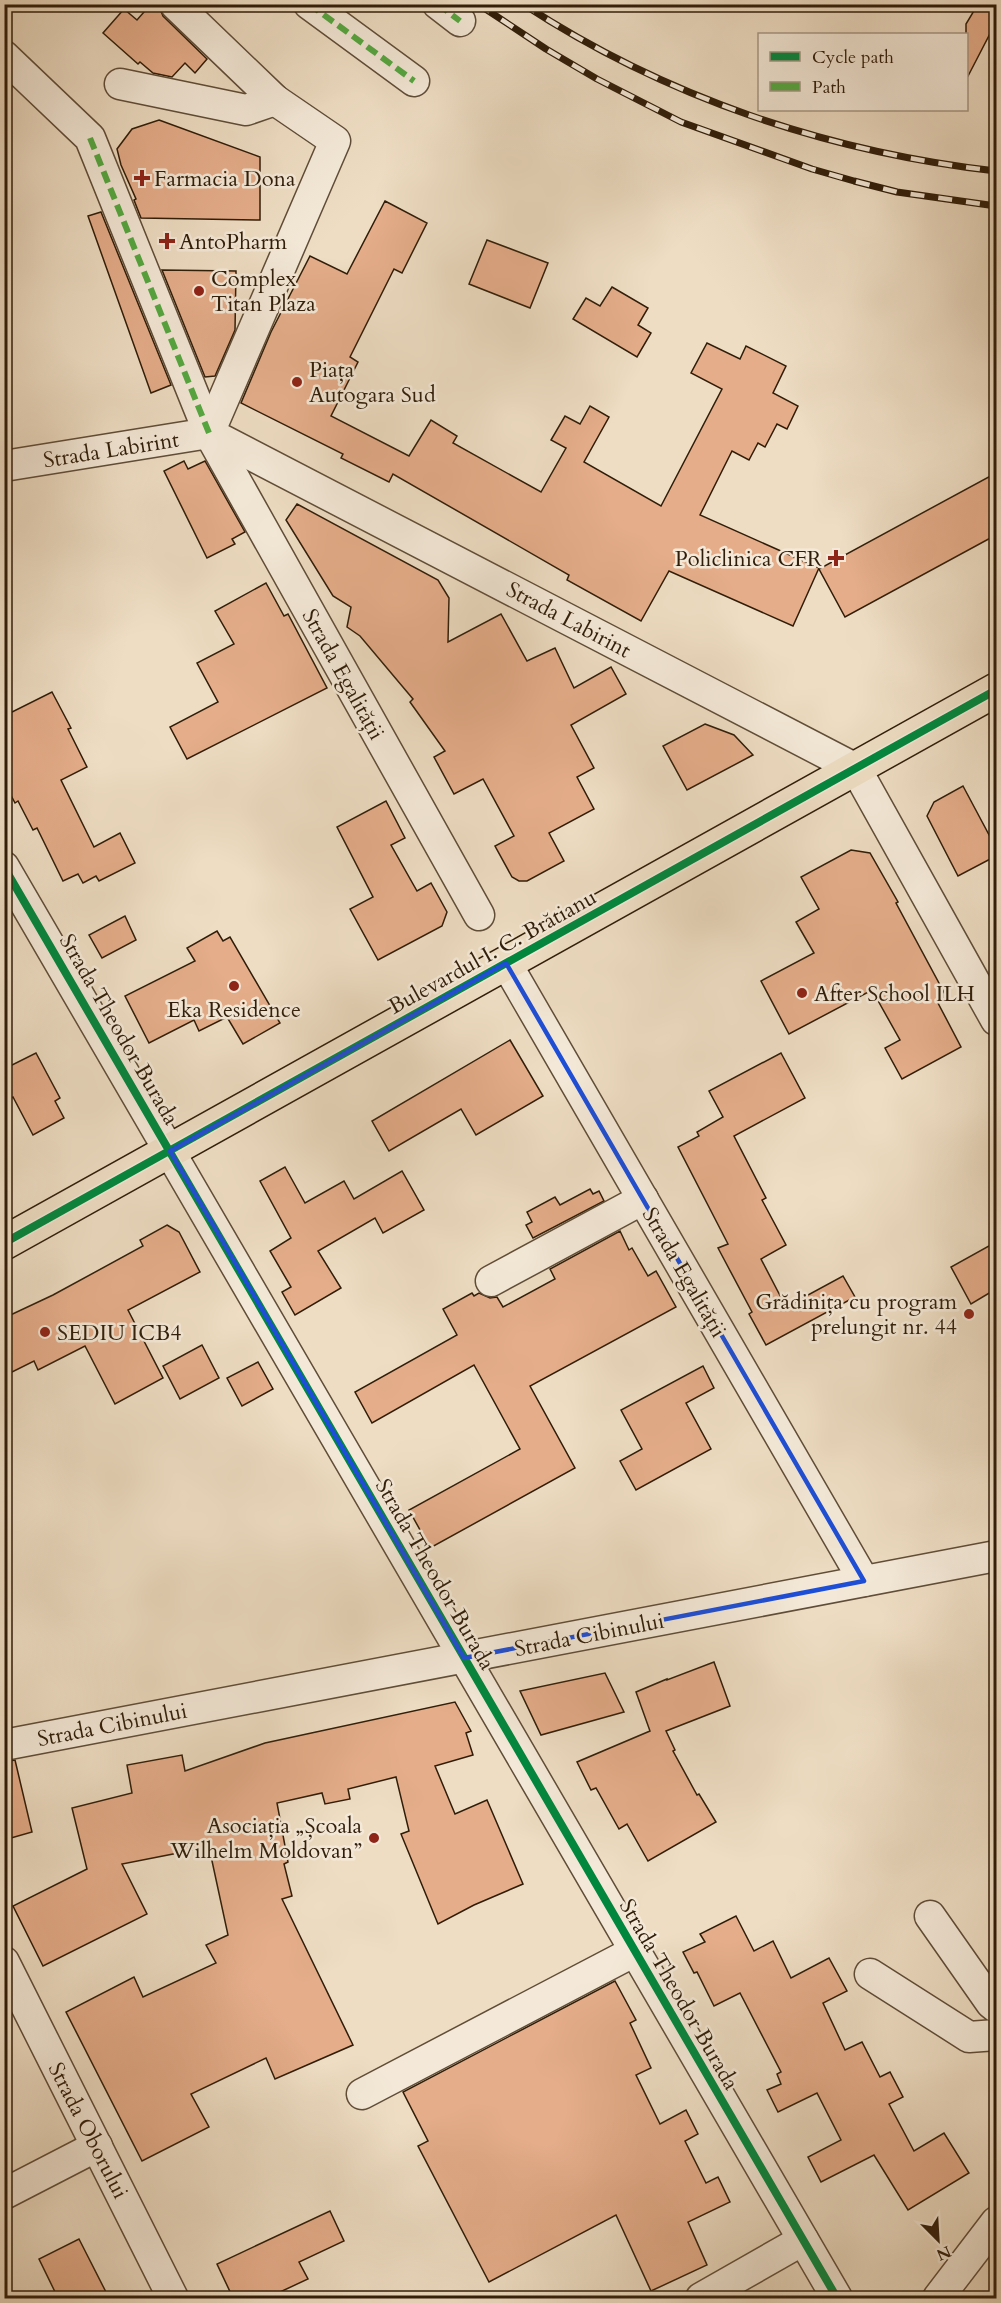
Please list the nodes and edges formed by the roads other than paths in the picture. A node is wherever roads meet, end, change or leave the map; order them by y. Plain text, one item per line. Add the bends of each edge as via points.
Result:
1 (175, 4) edge
2 (309, 4) edge
3 (4, 56) edge
4 (414, 81) dead end
5 (120, 84) dead end
6 (275, 100) junction
7 (209, 433) junction
8 (4, 466) edge
9 (996, 690) edge
10 (856, 769) junction
11 (4, 867) edge
12 (479, 915) dead end
13 (506, 963) junction
14 (996, 1020) edge
15 (170, 1151) junction
16 (643, 1199) junction
17 (4, 1243) edge
18 (491, 1281) dead end
19 (996, 1556) edge
20 (864, 1581) junction
21 (464, 1658) junction
22 (4, 1745) edge
23 (930, 1916) dead end
24 (635, 1951) junction
25 (4, 1962) edge
26 (870, 1974) dead end
27 (996, 2007) edge
28 (996, 2035) edge
29 (362, 2094) dead end
30 (96, 2146) junction
31 (4, 2194) edge
32 (996, 2222) edge
33 (803, 2240) junction
34 (987, 2255) edge
35 (173, 2298) edge
36 (701, 2298) edge
37 (837, 2298) edge
38 (938, 2298) edge

1 - 6 street
2 - 4 street
3 - 7 street, Strada Egalității via 90,138
5 - 6 street via 246,110
6 - 7 street via 335,141
7 - 8 street, Strada Labirint
7 - 10 street, Strada Labirint
7 - 12 street, Strada Egalității
9 - 10 main road, Bulevardul I. C. Brătianu
10 - 13 main road, Bulevardul I. C. Brătianu
10 - 14 street
11 - 15 street, Strada Theodor Burada
13 - 15 main road, Bulevardul I. C. Brătianu
13 - 16 street, Strada Egalității
15 - 17 main road, Bulevardul I. C. Brătianu
15 - 21 street, Strada Theodor Burada
16 - 18 street
16 - 20 street, Strada Egalității
19 - 20 street, Strada Cibinului
20 - 21 street, Strada Cibinului
21 - 22 street, Strada Cibinului
21 - 24 street, Strada Theodor Burada
23 - 27 street
24 - 29 street
24 - 33 street, Strada Theodor Burada
25 - 30 street, Strada Oborului
26 - 28 street via 969,2037
30 - 31 street
30 - 35 street, Strada Oborului
32 - 34 street
33 - 36 street
33 - 37 street, Strada Theodor Burada
34 - 38 street

